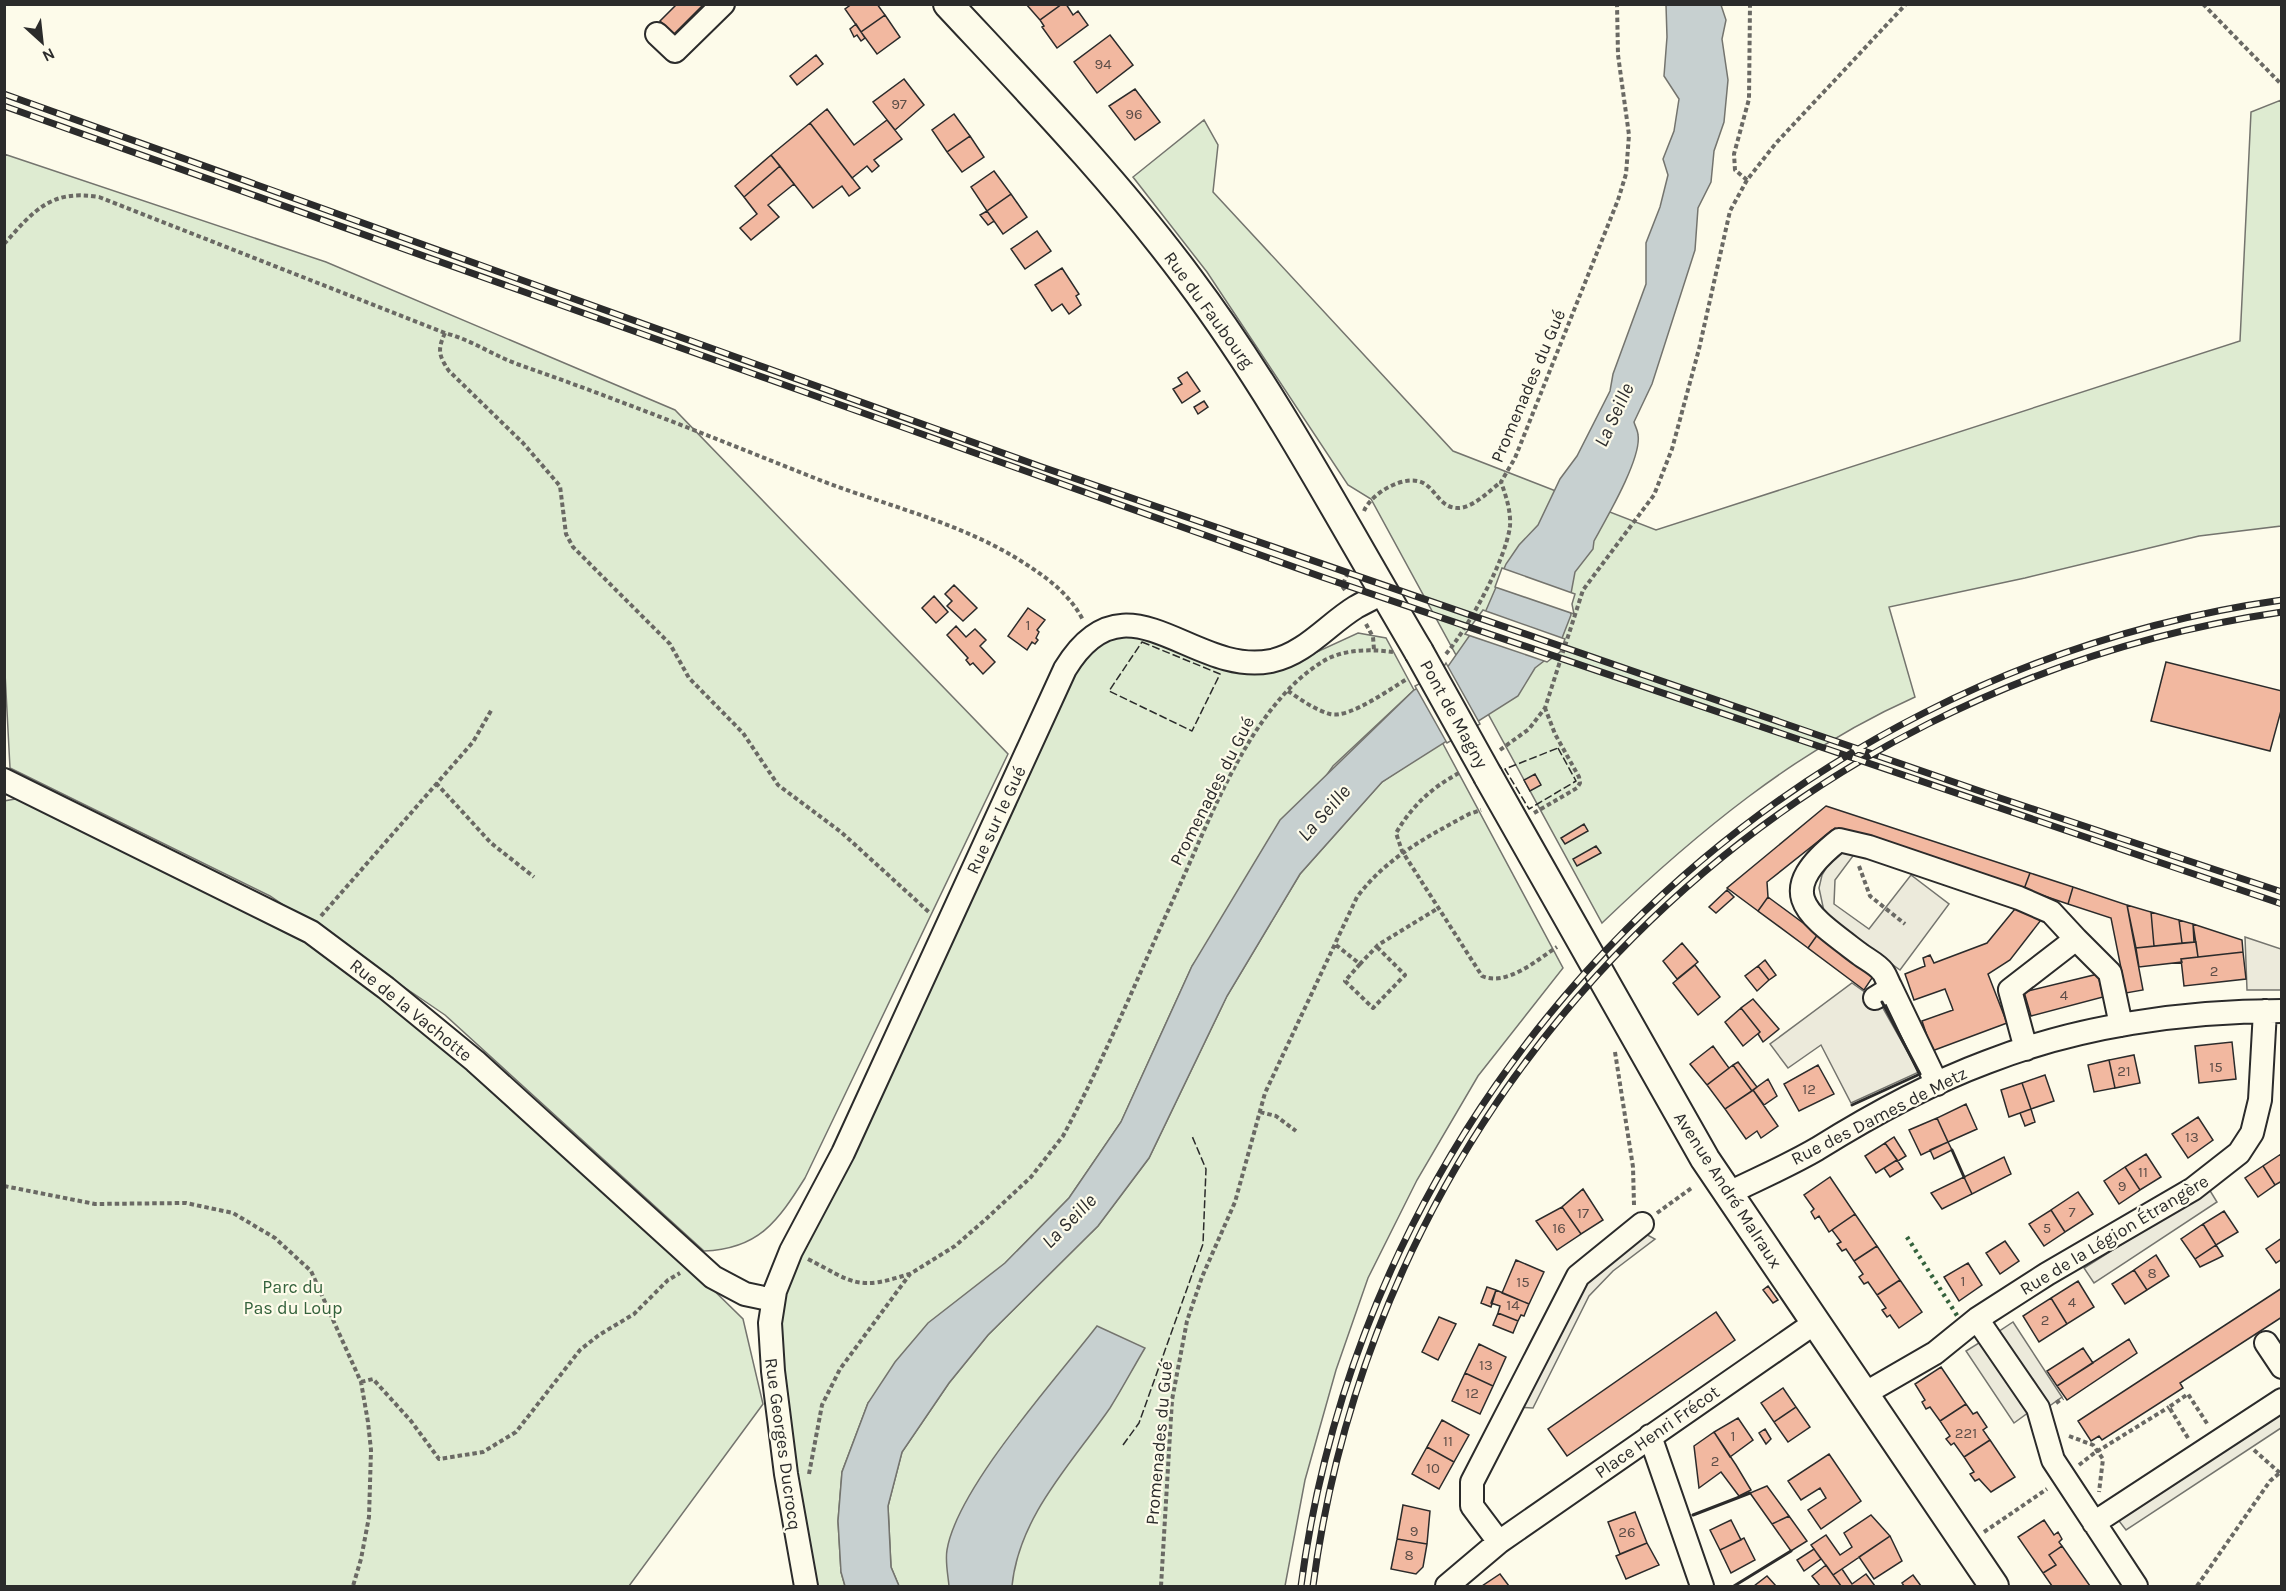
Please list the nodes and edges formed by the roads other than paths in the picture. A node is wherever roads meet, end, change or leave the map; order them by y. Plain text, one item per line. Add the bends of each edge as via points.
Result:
1 (723, 4) edge
2 (948, 4) edge
3 (657, 34) dead end
4 (1385, 592) junction
5 (1420, 657) joint
6 (1485, 765) joint
7 (6, 783) edge
8 (2076, 939) junction
9 (2273, 1011) edge
10 (2121, 1025) junction
11 (2026, 1049) junction
12 (1936, 1084) junction
13 (1727, 1194) junction
14 (1642, 1224) road end
15 (773, 1300) junction
16 (1977, 1318) junction
17 (1816, 1322) junction
18 (2266, 1343) dead end
19 (2282, 1367) edge
20 (1864, 1394) junction
21 (2282, 1400) edge
22 (1650, 1436) junction
23 (2100, 1518) junction
24 (1499, 1542) junction
25 (806, 1587) edge
26 (1448, 1587) edge
27 (1702, 1587) edge
28 (1994, 1587) edge
29 (2136, 1587) edge

1 - 3 street via 675,51
2 - 4 main road, Rue du Faubourg via 1114,184 1188,278 1274,404
4 - 5 main road, Rue du Faubourg
4 - 15 street, Rue sur le Gué via 1356,607 1302,648 1269,662 1228,658 1136,626 1114,627 1091,636 1080,647 1065,669 843,1153 790,1251
5 - 6 main road, Pont de Magny, bridge
6 - 13 main road, Avenue André Malraux
7 - 15 street, Rue de la Vachotte via 311,932 475,1061 713,1277 735,1290
8 - 10 street via 2110,973
8 - 11 street via 2010,990
8 - 12 street via 2051,912 2019,898 1851,843 1839,840 1818,856 1802,879 1802,901 1821,925 1883,971 1883,993
9 - 10 street, Rue des Dames de Metz
9 - 16 street, Rue de la Légion Étrangère via 2260,1100 2252,1133 2239,1153 2193,1189
10 - 11 street, Rue des Dames de Metz
11 - 12 street, Rue des Dames de Metz
12 - 13 street, Rue des Dames de Metz
13 - 17 main road, Avenue André Malraux
14 - 24 street via 1589,1264 1568,1291 1473,1482 1472,1506
15 - 25 street, Rue Georges Ducrocq via 770,1346 776,1404
16 - 20 street, Rue de la Légion Étrangère via 1935,1353
16 - 23 street via 2038,1408 2053,1460 2064,1478
17 - 20 main road, Avenue André Malraux
17 - 22 street, Place Henri Frécot
18 - 19 street
20 - 28 main road, Avenue André Malraux
21 - 23 street
22 - 24 street, Place Henri Frécot
22 - 27 street
23 - 29 street
24 - 26 street, Place Henri Frécot

